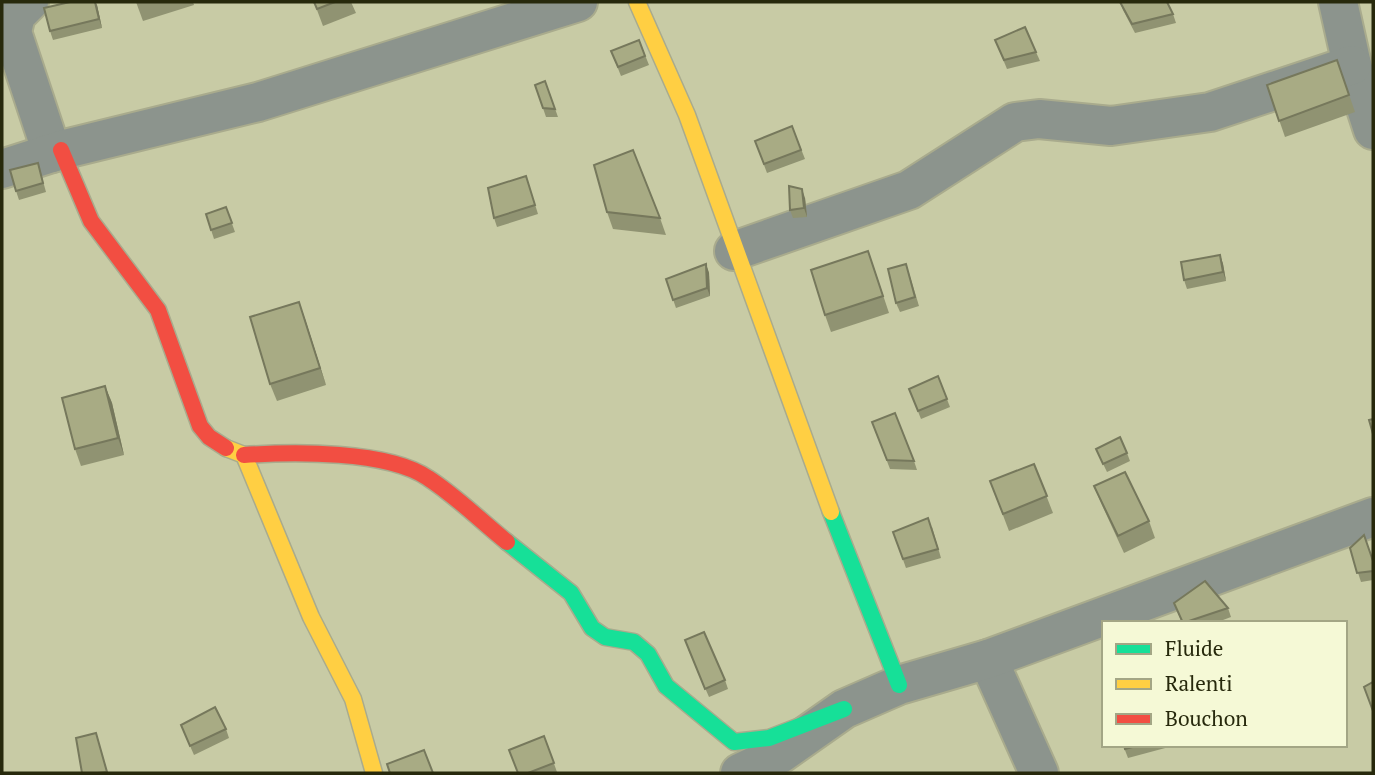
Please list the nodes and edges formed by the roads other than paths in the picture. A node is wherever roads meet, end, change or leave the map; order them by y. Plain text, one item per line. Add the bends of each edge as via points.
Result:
1 (29, 2) edge
2 (578, 2) edge
3 (637, 2) edge
4 (1338, 2) edge
5 (1358, 52) edge
6 (1373, 131) edge
7 (57, 152) junction
8 (2, 169) edge
9 (734, 251) junction
10 (244, 456) junction
11 (1373, 517) edge
12 (988, 659) junction
13 (899, 685) junction
14 (844, 709) junction
15 (374, 773) edge
16 (740, 773) edge
17 (1039, 773) edge

1 - 7 street via 16,15 12,32
2 - 7 street via 258,102
3 - 9 street via 687,115
4 - 5 street
5 - 6 street
5 - 9 street via 1209,112 1111,126 1039,119 1015,122 909,190
7 - 8 street
7 - 10 street via 105,242 159,310 201,427 216,445
9 - 13 street
10 - 14 street via 309,451 379,460 426,475 571,593 592,628 605,637 634,642 648,654 666,686 734,742 769,738
10 - 15 street via 312,617 353,699
11 - 12 street
12 - 13 street
12 - 17 street
13 - 14 street
14 - 16 street via 780,754

